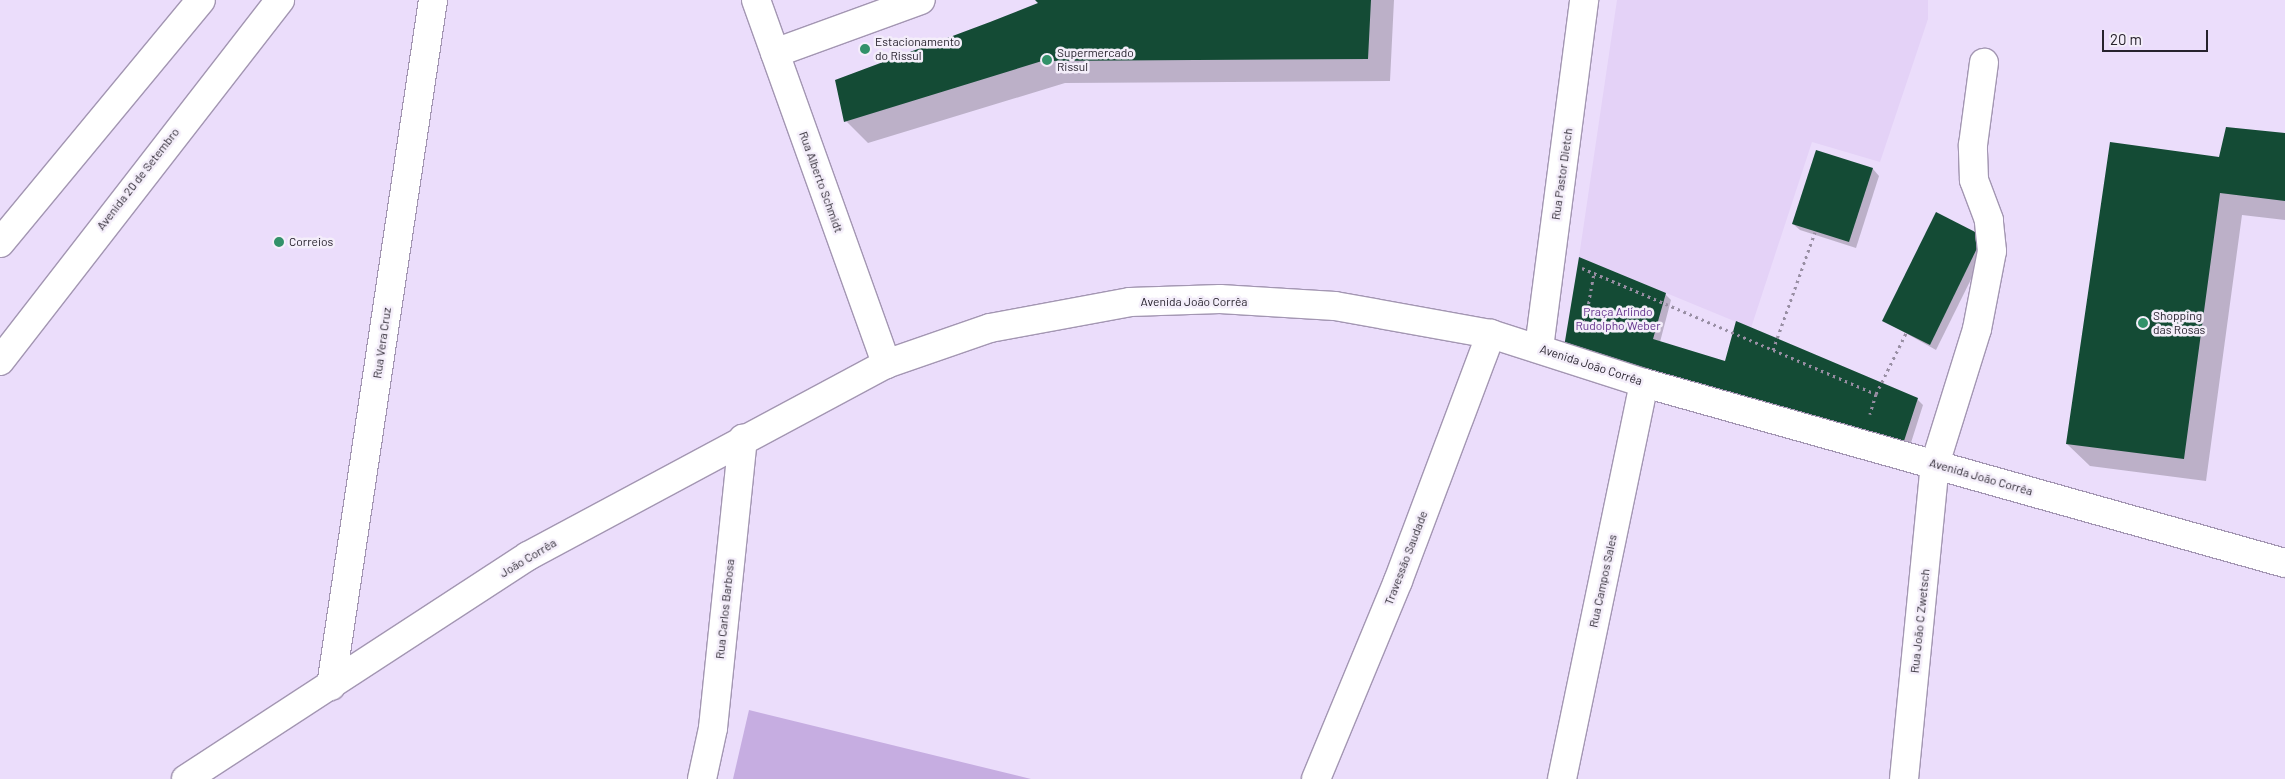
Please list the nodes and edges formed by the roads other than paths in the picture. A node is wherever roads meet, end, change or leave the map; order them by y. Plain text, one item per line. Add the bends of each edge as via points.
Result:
1 (201, 0) edge
2 (280, 0) edge
3 (433, 0) edge
4 (756, 0) edge
5 (921, 0) edge
6 (1584, 0) edge
7 (775, 53) junction
8 (1984, 63) dead end
9 (0, 243) edge
10 (1492, 334) junction
11 (1538, 348) junction
12 (0, 360) edge
13 (886, 364) junction
14 (1644, 383) junction
15 (743, 439) junction
16 (1935, 464) junction
17 (2285, 563) edge
18 (331, 686) junction
19 (186, 779) edge
20 (702, 779) edge
21 (1316, 779) edge
22 (1562, 779) edge
23 (1904, 779) edge

1 - 9 main road
2 - 12 main road, Avenida 20 de Setembro
3 - 18 main road, Rua Vera Cruz
4 - 7 main road, Rua Alberto Schmidt
5 - 7 main road
6 - 11 main road, Rua Pastor Dietch
7 - 13 main road, Rua Alberto Schmidt
8 - 16 main road, Rua João C Zwetsch via 1973,145 1974,180 1988,220 1992,251 1977,329
10 - 11 main road, Avenida João Corrêa
10 - 13 main road, Avenida João Corrêa via 1335,306 1220,299 1130,302 990,328
10 - 21 main road, Travessão Saudade via 1398,581
11 - 14 main road, Avenida João Corrêa
13 - 15 main road, João Corrêa
14 - 16 main road, Avenida João Corrêa
14 - 22 main road, Rua Campos Sales
15 - 18 main road, João Corrêa via 528,556
15 - 20 main road, Rua Carlos Barbosa via 713,728
16 - 17 main road, Avenida João Corrêa
16 - 23 main road, Rua João C Zwetsch
18 - 19 main road, João Corrêa

